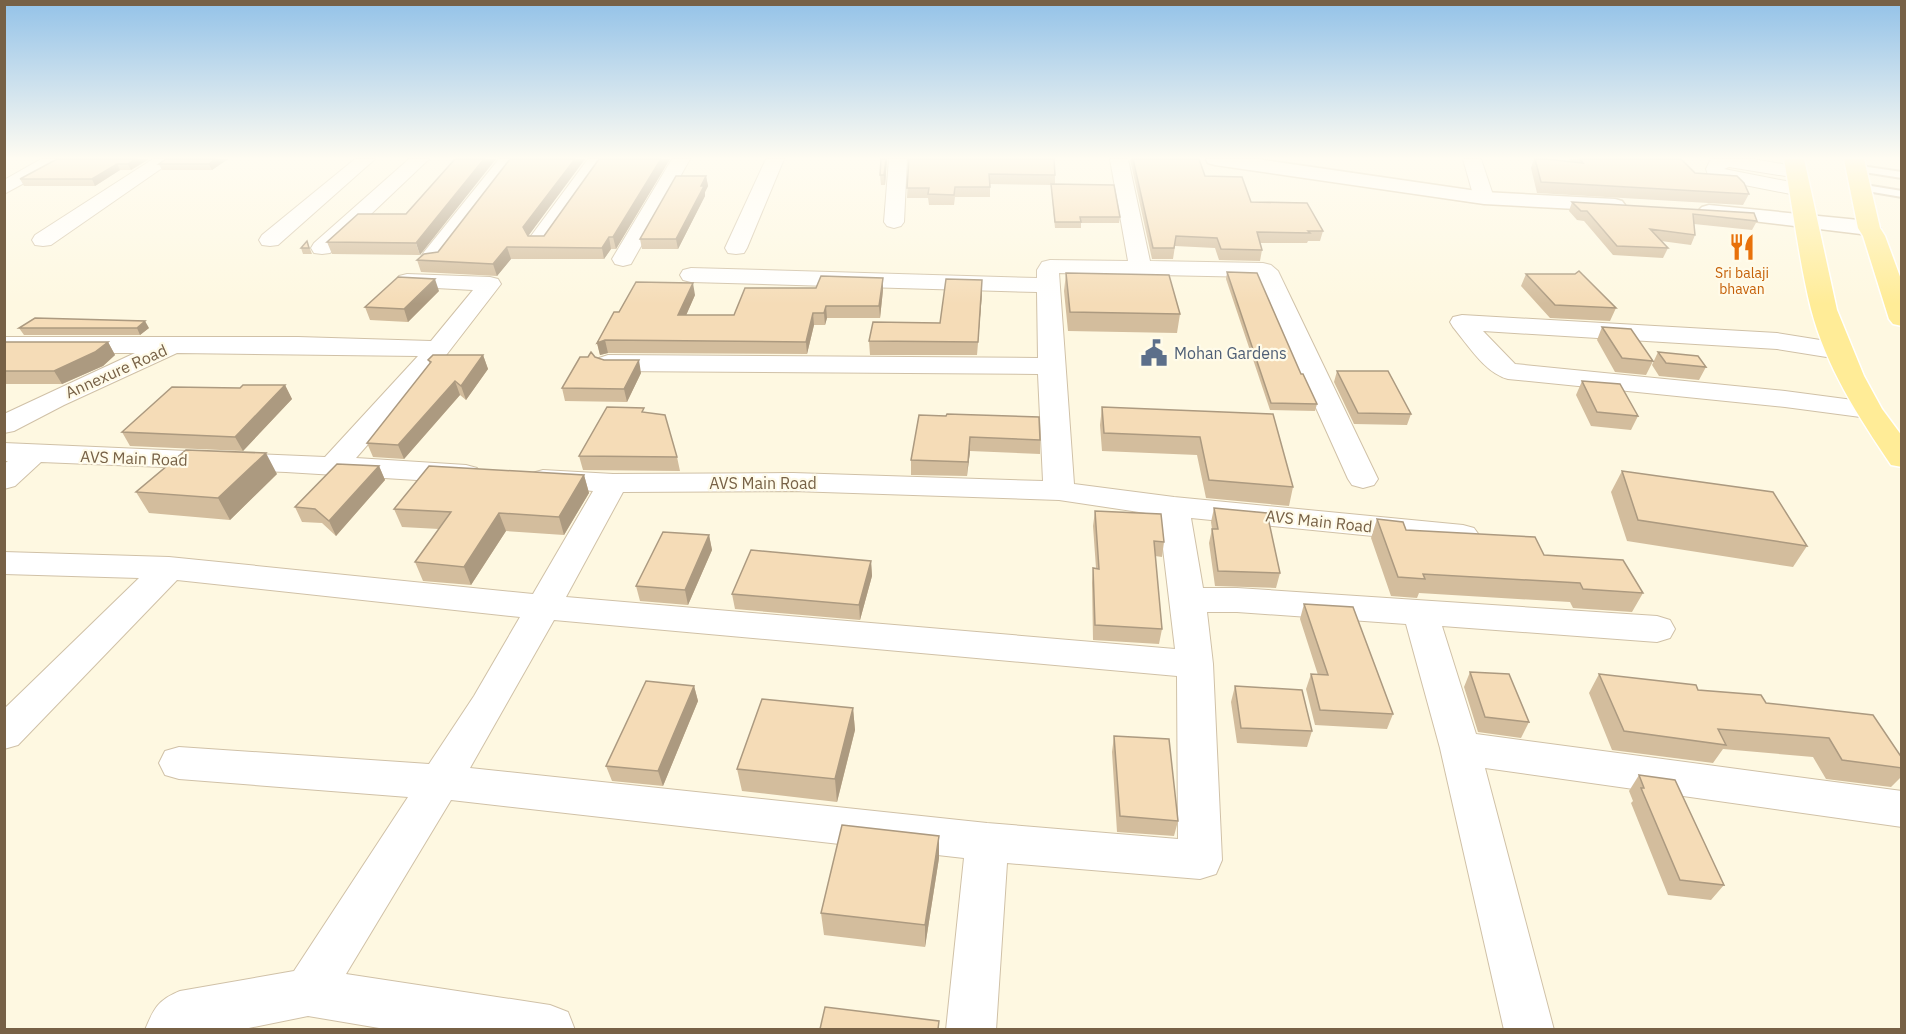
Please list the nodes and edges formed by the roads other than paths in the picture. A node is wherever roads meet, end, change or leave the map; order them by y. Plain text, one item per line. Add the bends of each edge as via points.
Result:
1 (93, 207) edge
2 (309, 207) edge
3 (367, 207) edge
4 (471, 207) edge
5 (562, 207) edge
6 (653, 207) edge
7 (754, 207) edge
8 (895, 207) edge
9 (1128, 207) edge
10 (1803, 207) edge
11 (1864, 207) edge
12 (1685, 209) edge
13 (1805, 219) junction
14 (894, 222) dead end
15 (1869, 228) junction
16 (43, 240) dead end
17 (270, 240) dead end
18 (539, 240) edge
19 (322, 248) dead end
20 (736, 248) dead end
21 (432, 257) edge
22 (623, 258) dead end
23 (1140, 266) junction
24 (691, 275) dead end
25 (406, 281) edge
26 (1049, 285) junction
27 (1897, 295) edge
28 (1902, 319) edge
29 (4, 345) edge
30 (173, 345) junction
31 (438, 350) junction
32 (1839, 351) junction
33 (608, 363) edge
34 (1051, 366) junction
35 (1868, 410) junction
36 (4, 425) edge
37 (18, 453) edge
38 (1902, 458) edge
39 (333, 466) junction
40 (1362, 479) dead end
41 (4, 480) edge
42 (613, 483) junction
43 (1059, 491) junction
44 (1174, 507) junction
45 (1496, 538) edge
46 (4, 563) edge
47 (169, 568) junction
48 (1188, 600) junction
49 (544, 607) junction
50 (1420, 612) junction
51 (1657, 629) dead end
52 (1195, 664) junction
53 (4, 734) edge
54 (1460, 748) junction
55 (179, 763) dead end
56 (440, 782) junction
57 (1902, 809) edge
58 (987, 842) junction
59 (308, 992) junction
60 (170, 1029) edge
61 (550, 1029) edge
62 (971, 1029) edge
63 (1529, 1029) edge

1 - 16 street
2 - 17 street
3 - 19 street
4 - 21 street
5 - 18 street
6 - 22 street
7 - 20 street
8 - 14 street
9 - 23 street
10 - 13 main road
11 - 15 main road
12 - 13 street
13 - 15 street
13 - 32 main road via 1824,310
15 - 27 main road
23 - 26 street via 1050,267
23 - 40 street via 1257,268 1276,274
24 - 26 street
25 - 31 street via 490,284
26 - 34 street
27 - 28 main road
29 - 30 street, Annexure Road
30 - 31 street
30 - 36 street, Annexure Road
31 - 39 street
32 - 35 main road
32 - 35 street via 1777,341 1462,322 1508,371
33 - 34 street
34 - 43 street
35 - 38 main road
37 - 39 street, AVS Main Road
37 - 41 street
39 - 42 street, AVS Main Road
42 - 43 street, AVS Main Road via 793,482
42 - 49 street
43 - 44 street, AVS Main Road
44 - 45 street, AVS Main Road
44 - 48 street
46 - 47 street
47 - 49 street
47 - 53 street
48 - 50 street
48 - 52 street
49 - 52 street
49 - 56 street
50 - 51 street
50 - 54 street
52 - 58 street via 1200,860
54 - 57 street
54 - 63 street
55 - 56 street
56 - 58 street
56 - 59 street
58 - 62 street
59 - 60 street via 180,1016
59 - 61 street

